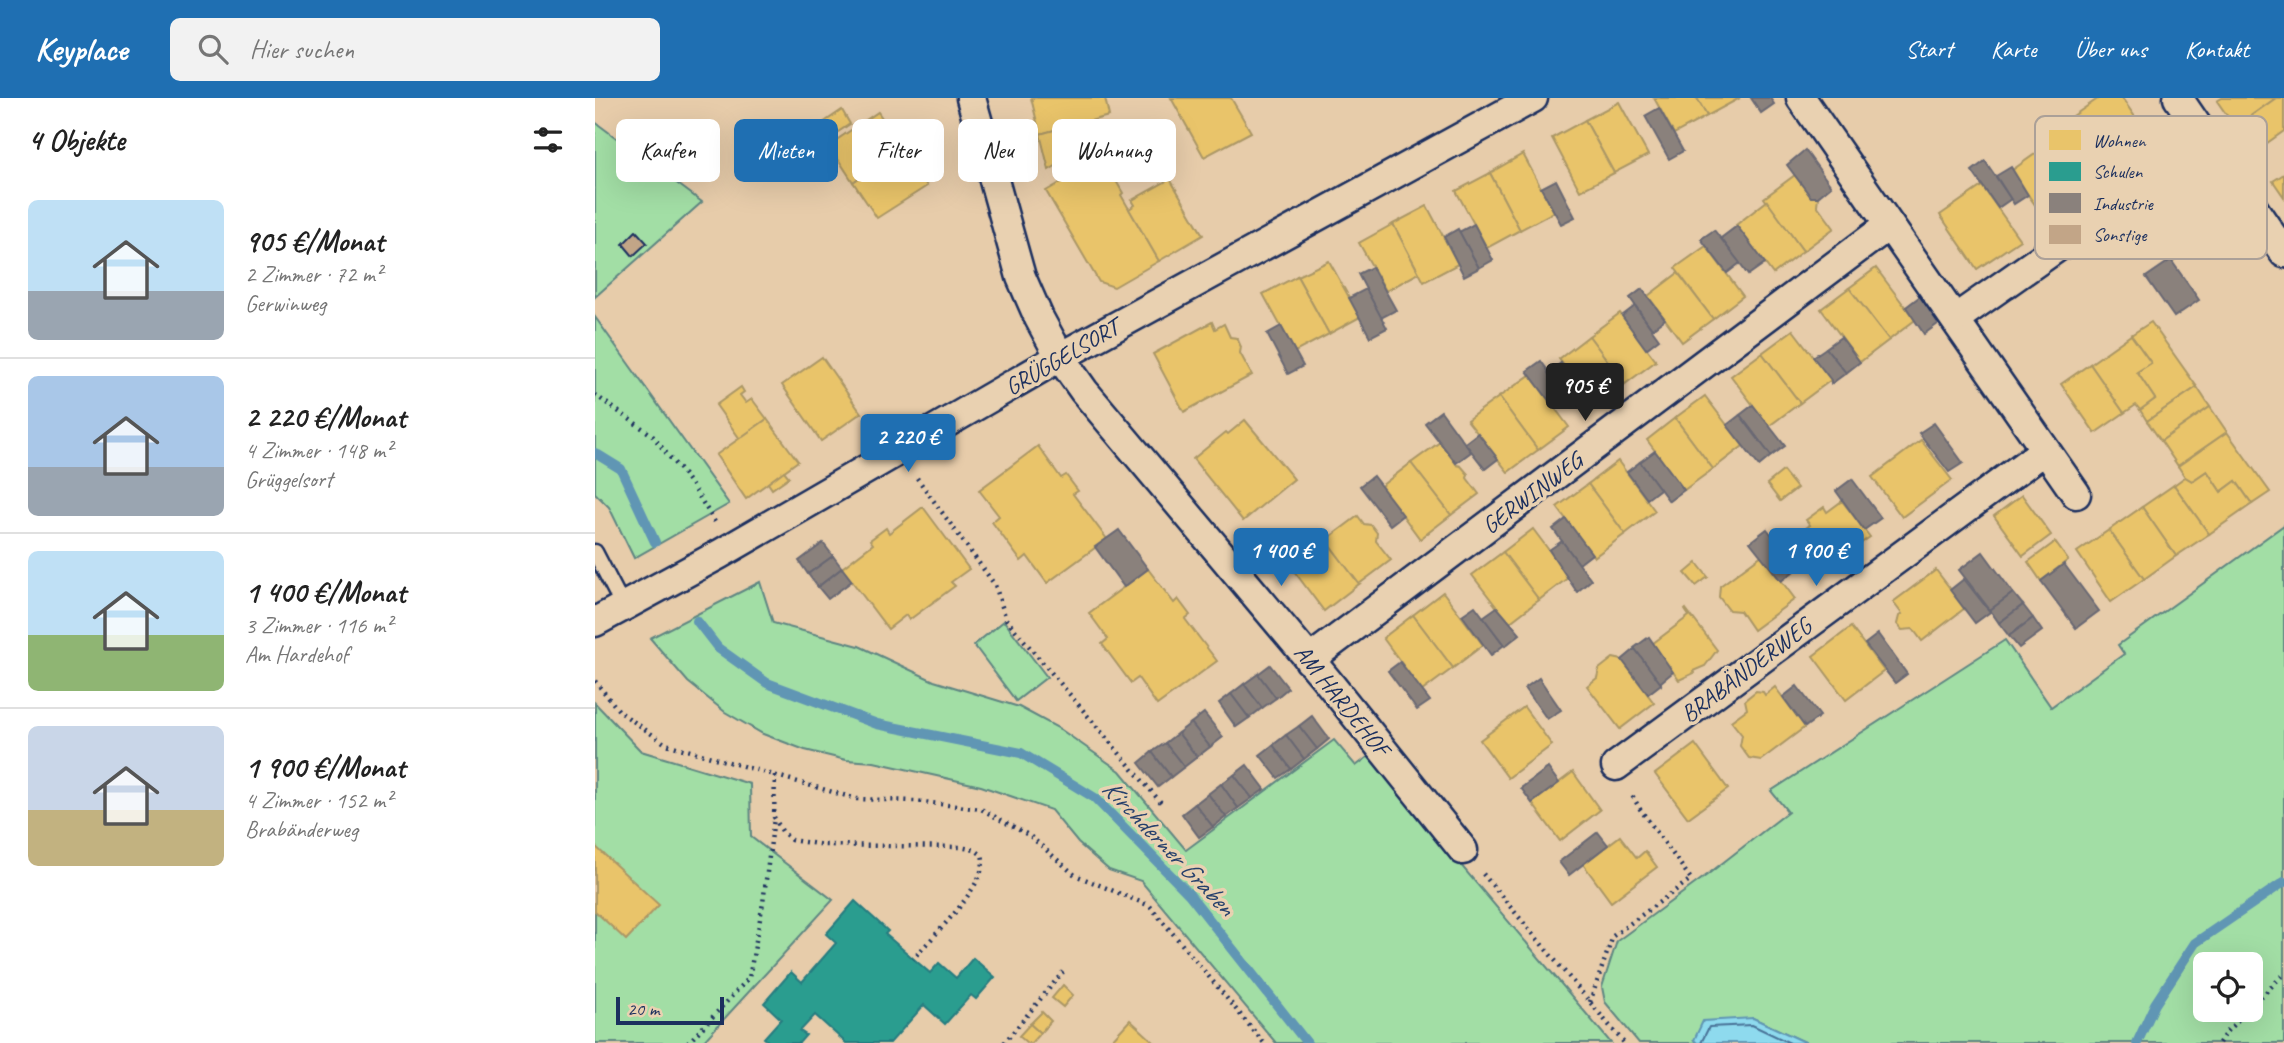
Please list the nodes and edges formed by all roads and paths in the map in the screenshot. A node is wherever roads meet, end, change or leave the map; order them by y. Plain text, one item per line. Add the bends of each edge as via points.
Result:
1 (971, 98) edge
2 (1533, 98) edge
3 (1801, 98) edge
4 (2178, 98) edge
5 (2190, 116) edge
6 (1889, 225) junction
7 (2267, 228) edge
8 (2284, 253) edge
9 (2040, 259) edge
10 (1955, 319) junction
11 (1060, 357) junction
12 (595, 395) edge
13 (2045, 450) junction
14 (899, 451) junction
15 (2076, 494) dead end
16 (731, 547) junction
17 (595, 552) edge
18 (623, 606) junction
19 (595, 622) edge
20 (1309, 660) junction
21 (595, 681) edge
22 (1616, 766) joint
23 (775, 775) junction
24 (1163, 805) dead end
25 (774, 817) junction
26 (1463, 850) joint
27 (913, 959) dead end
28 (1063, 972) dead end
29 (2284, 974) edge
30 (2263, 995) edge
31 (1590, 1002) junction
32 (2236, 1022) edge
33 (688, 1043) edge
34 (1004, 1043) edge
35 (1264, 1043) edge
36 (1624, 1043) edge
37 (2219, 1043) edge

1 - 11 street, AM HARDEHOF via 1021,277
2 - 11 street, GRÜGGELSORT
3 - 6 street
4 - 5 street
6 - 10 street
6 - 20 street, GERWINWEG
7 - 8 street
9 - 10 street
10 - 13 street
11 - 14 street, GRÜGGELSORT
11 - 20 street, AM HARDEHOF via 1083,391
12 - 16 path via 652,435 691,484
13 - 15 street
13 - 22 street, BRABÄNDERWEG
14 - 16 street, GRÜGGELSORT
14 - 24 path via 995,585 1006,619
16 - 18 street, GRÜGGELSORT
17 - 18 lane
18 - 19 street, GRÜGGELSORT
20 - 26 street, AM HARDEHOF
21 - 23 path via 620,712 666,744
22 - 31 path via 1640,809 1691,879 1613,936
23 - 25 path
23 - 35 path via 857,799 915,800 981,809 1030,836 1075,874 1150,906
25 - 27 path via 791,840 824,845 960,847 982,855 978,881
25 - 33 path via 750,978
26 - 31 path
28 - 34 path
29 - 30 path
31 - 36 path
32 - 37 path

